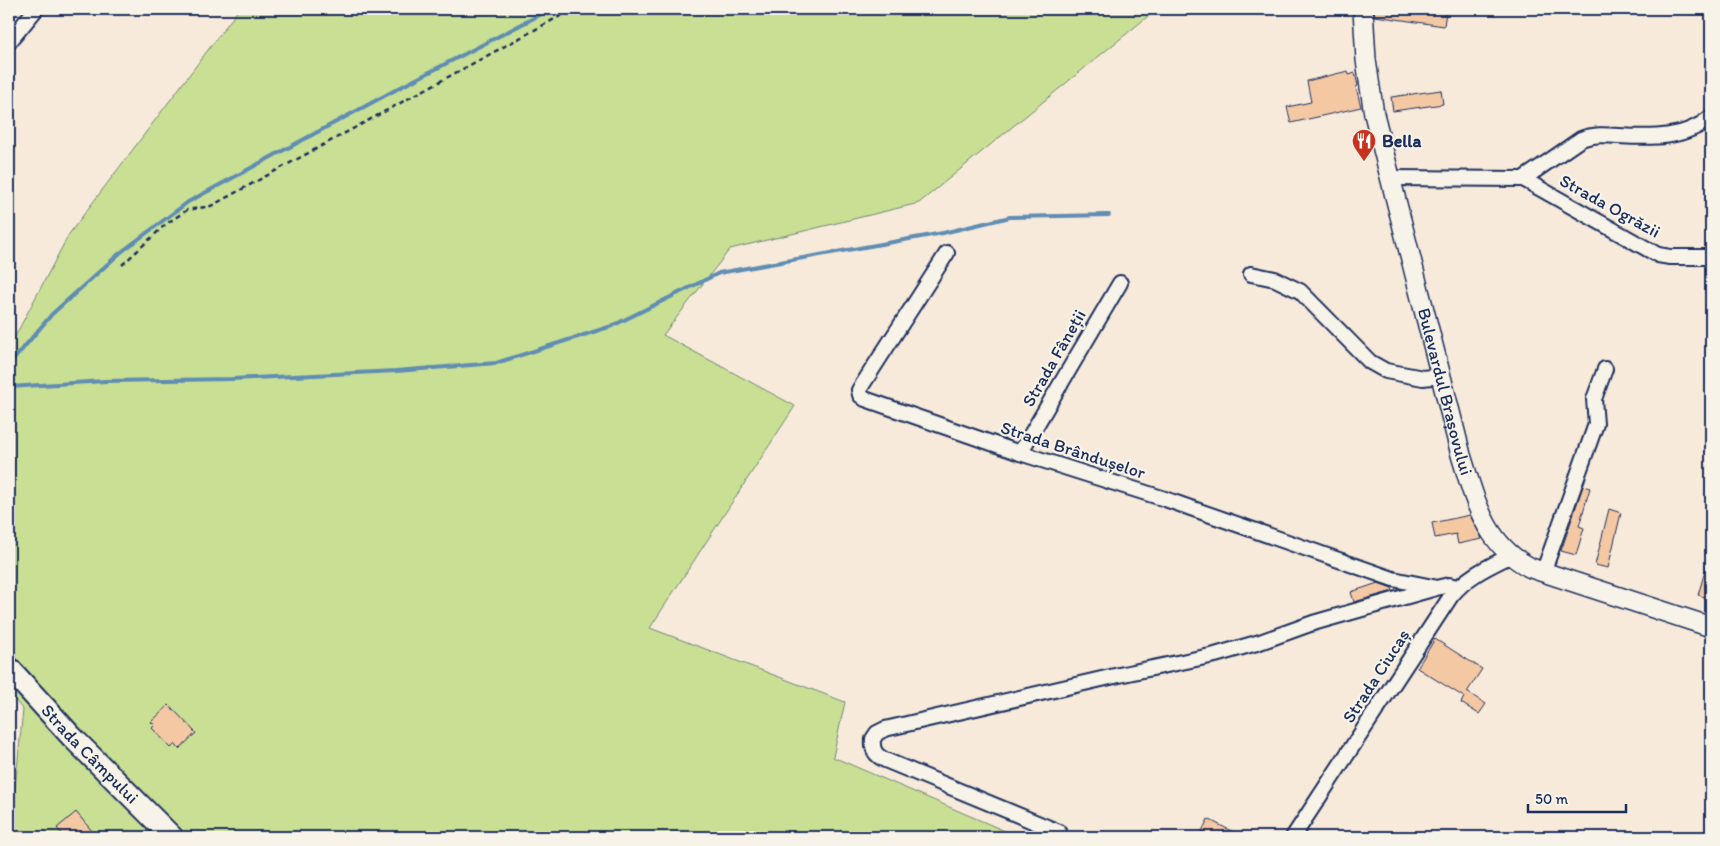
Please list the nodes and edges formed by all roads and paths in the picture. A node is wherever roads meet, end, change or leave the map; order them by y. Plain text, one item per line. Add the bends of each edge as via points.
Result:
1 (36, 9) edge
2 (574, 9) edge
3 (1363, 9) edge
4 (9, 42) edge
5 (1711, 117) edge
6 (1390, 178) junction
7 (1523, 179) junction
8 (947, 253) dead end
9 (1711, 257) edge
10 (122, 265) dead end
11 (1251, 274) dead end
12 (1120, 283) dead end
13 (1605, 369) dead end
14 (1440, 376) junction
15 (1020, 453) junction
16 (1510, 556) junction
17 (1543, 573) junction
18 (1458, 587) junction
19 (1436, 588) junction
20 (1711, 627) edge
21 (9, 668) edge
22 (1058, 832) dead end
23 (172, 837) edge
24 (1293, 837) edge

1 - 4 street
2 - 10 path via 211,206 187,210 166,224
3 - 6 main road, Bulevardul Brașovului via 1370,89
5 - 7 street via 1682,134 1588,136
6 - 7 street
6 - 14 main road, Bulevardul Brașovului
7 - 9 street, Strada Ogrăzii via 1658,255
8 - 15 street, Strada Brândușelor via 860,390 860,395
11 - 14 street via 1276,279 1300,291 1370,362 1386,371 1423,378
12 - 15 street, Strada Fâneții
13 - 17 street via 1594,399 1596,424
14 - 16 main road, Bulevardul Brașovului via 1476,502 1490,532
15 - 19 street, Strada Brândușelor via 1165,499 1393,579
16 - 17 main road, Bulevardul Brașovului
16 - 18 street, Strada Ciucaș
17 - 20 main road, Bulevardul Brașovului
18 - 19 street, Strada Brândușelor
18 - 24 street, Strada Ciucaș
19 - 22 street, Strada Brândușelor via 1215,655 885,729 872,739 878,757
21 - 23 main road, Strada Câmpului

